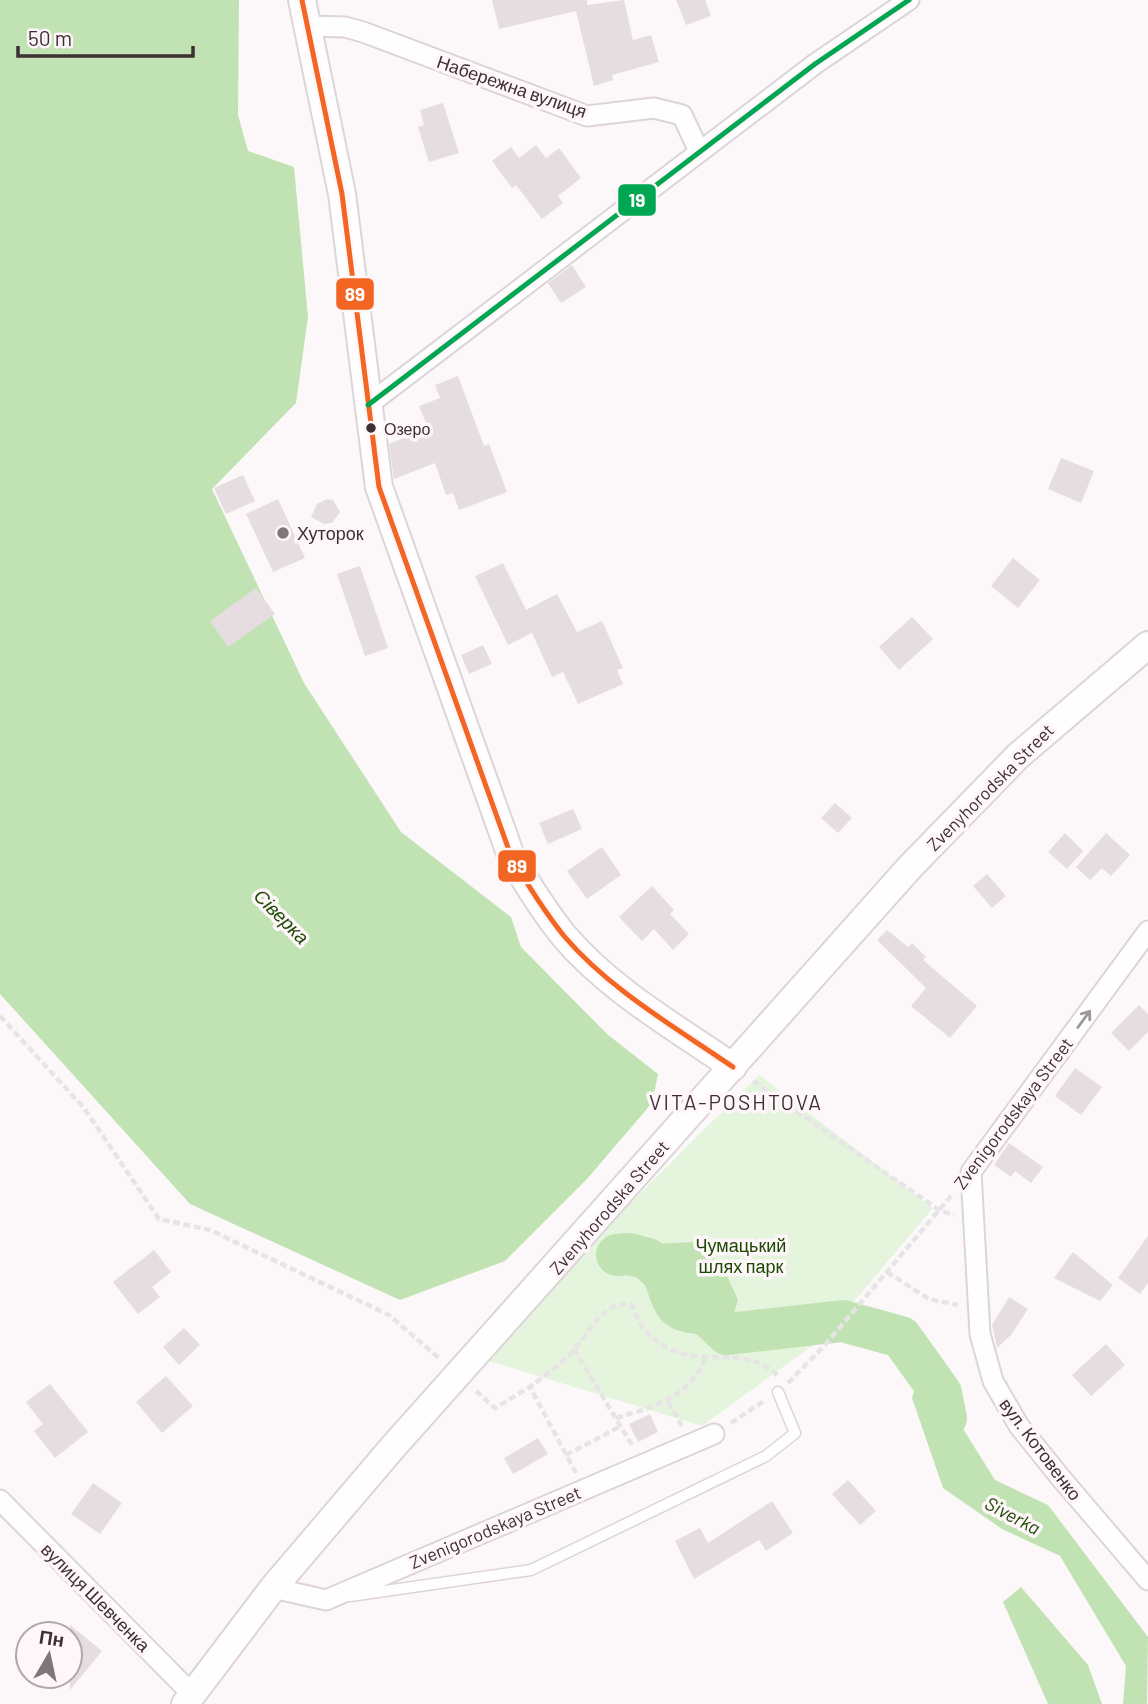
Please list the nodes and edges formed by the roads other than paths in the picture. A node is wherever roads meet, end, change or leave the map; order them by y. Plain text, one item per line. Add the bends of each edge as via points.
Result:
1 (302, 0) edge
2 (909, 0) edge
3 (308, 26) junction
4 (699, 151) junction
5 (368, 405) junction
6 (1148, 645) edge
7 (1148, 931) edge
8 (733, 1067) junction
9 (971, 1172) joint
10 (779, 1392) dead end
11 (715, 1434) dead end
12 (0, 1500) edge
13 (1148, 1580) edge
14 (273, 1588) junction
15 (326, 1600) junction
16 (189, 1699) edge

1 - 3 street
2 - 4 street
3 - 4 street, Набережна вулиця via 363,32 587,116 654,108 682,115
3 - 5 street via 342,194
4 - 5 street
5 - 8 street via 374,463 387,517 511,856 535,897 589,962 631,997
6 - 8 street, Zvenyhorodska Street via 981,792
9 -> 7 street, Zvenigorodskaya Street
8 - 14 street, Zvenyhorodska Street
9 - 13 street, вул. Котовенко via 977,1310 987,1365 1003,1401 1060,1477
10 - 15 lane via 795,1433 766,1456 531,1570
11 - 15 street, Zvenigorodskaya Street
12 - 16 street, вулиця Шевченка
14 - 15 street
14 - 16 street, Zvenyhorodska Street

